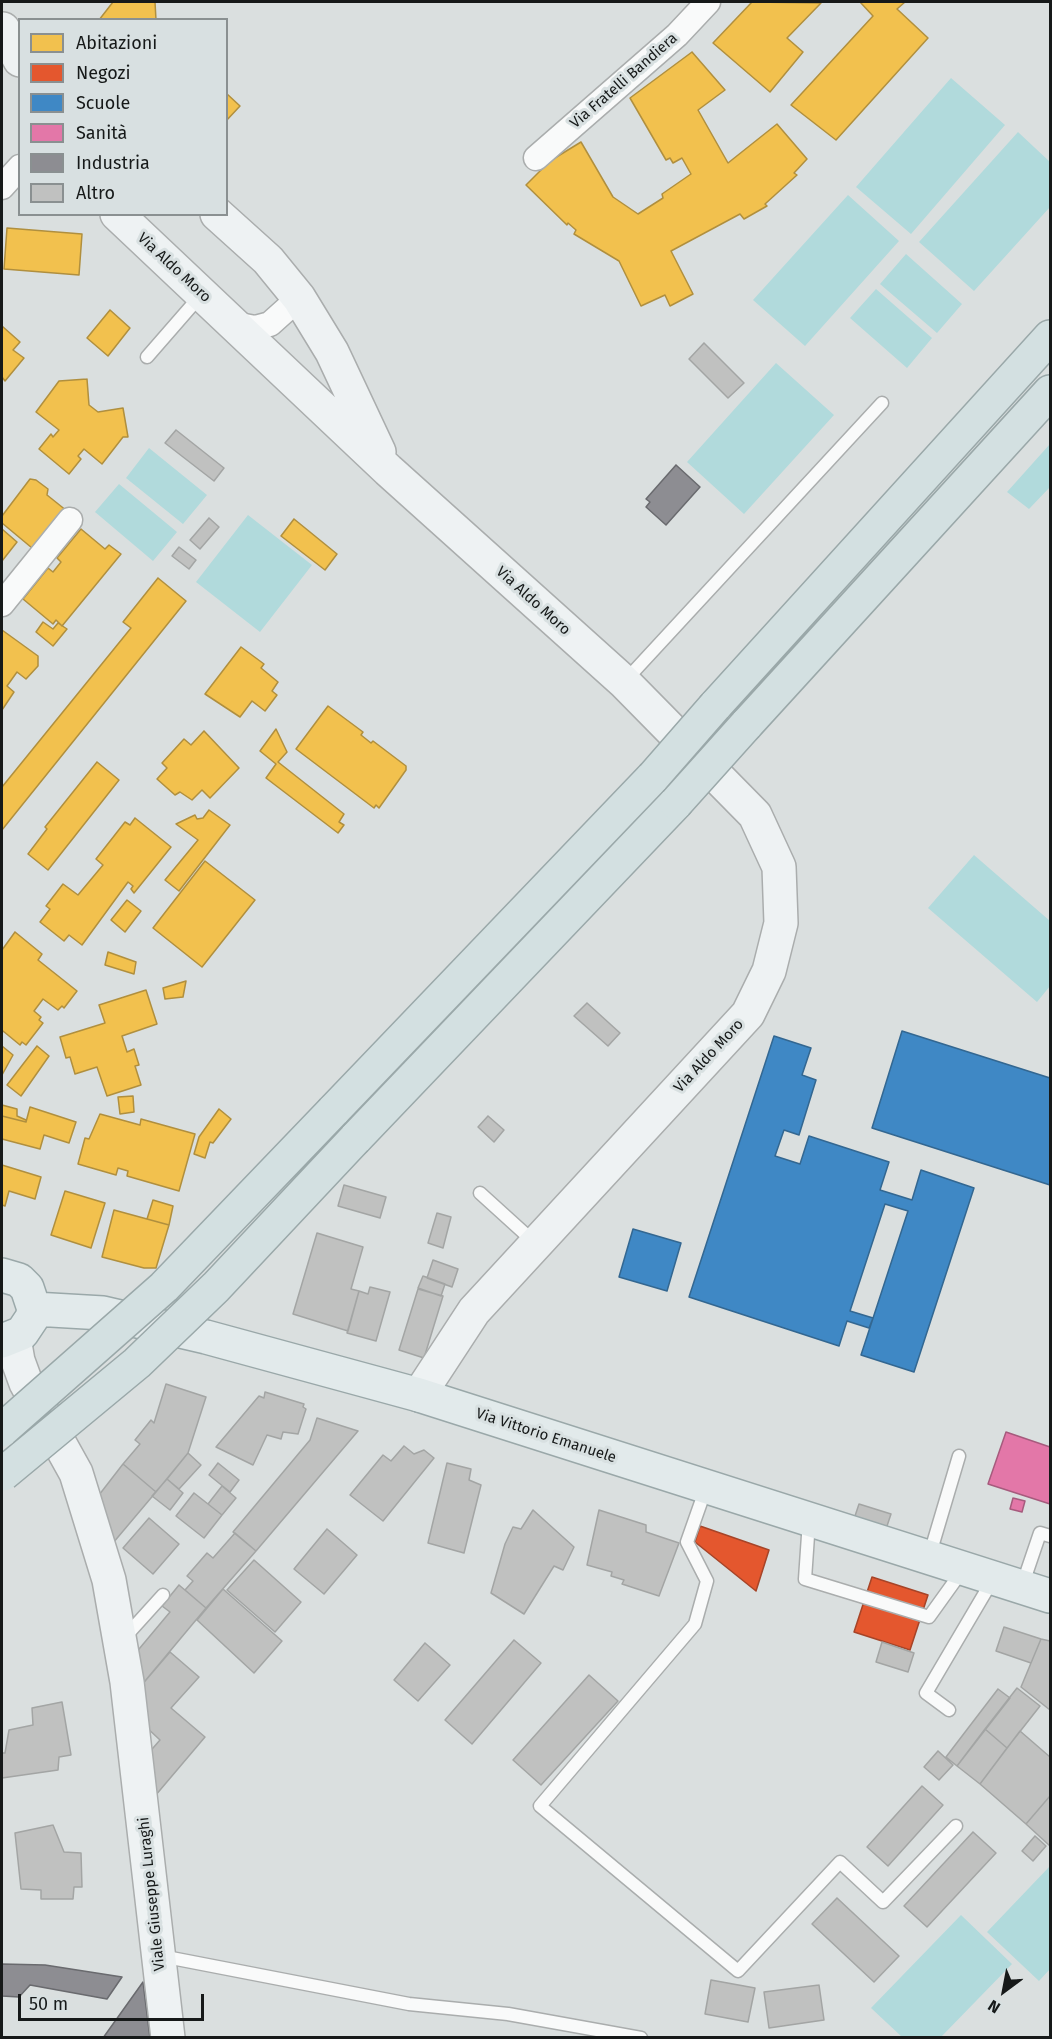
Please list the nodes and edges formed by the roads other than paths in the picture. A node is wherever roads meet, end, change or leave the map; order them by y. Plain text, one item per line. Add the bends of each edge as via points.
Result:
1 (708, 2) edge
2 (8, 34) edge
3 (18, 56) edge
4 (536, 158) dead end
5 (18, 169) edge
6 (2, 187) edge
7 (119, 216) edge
8 (219, 216) edge
9 (202, 294) junction
10 (299, 298) junction
11 (234, 324) junction
12 (1050, 337) edge
13 (147, 357) dead end
14 (1050, 392) edge
15 (882, 403) dead end
16 (388, 470) junction
17 (70, 520) dead end
18 (2, 604) edge
19 (624, 682) junction
20 (480, 1193) dead end
21 (535, 1243) junction
22 (2, 1275) edge
23 (34, 1309) junction
24 (8, 1340) edge
25 (419, 1395) junction
26 (2, 1430) edge
27 (959, 1456) dead end
28 (2, 1474) edge
29 (706, 1487) junction
30 (809, 1520) junction
31 (1050, 1536) edge
32 (928, 1558) junction
33 (1007, 1582) edge
34 (163, 1595) dead end
35 (120, 1643) junction
36 (949, 1710) dead end
37 (956, 1826) dead end
38 (158, 1955) junction
39 (168, 2037) edge
40 (641, 2037) edge

1 - 4 street, Via Fratelli Bandiera via 677,35
2 - 3 street
5 - 6 street
7 - 9 street, Via Aldo Moro
8 - 10 street, Via Aldo Moro via 268,260
9 - 11 street, Via Aldo Moro
9 - 13 lane
10 - 11 street via 270,324 255,328
10 - 16 street, Via Aldo Moro via 333,352
11 - 16 street, Via Aldo Moro
12 - 26 highway, bridge via 653,777 333,1111 164,1287
14 - 28 highway, bridge via 676,803 216,1287 137,1363
15 - 19 lane
16 - 19 street, Via Aldo Moro
17 - 18 street
19 - 21 street, Via Aldo Moro via 755,815 779,867 781,923 769,971 748,1014
20 - 21 lane
21 - 25 street, Via Aldo Moro via 474,1311
22 - 23 main road via 19,1280 27,1288
23 - 24 main road via 28,1327
23 - 25 main road, Via Vittorio Emanuele via 103,1313
24 - 35 street, Viale Giuseppe Luraghi via 26,1383 76,1473 109,1580
25 - 29 main road, Via Vittorio Emanuele
27 - 32 lane
29 - 30 main road, Via Vittorio Emanuele
29 - 37 lane via 687,1542 707,1581 695,1624 540,1806 738,1971 840,1862 883,1902
30 - 32 main road, Via Vittorio Emanuele
30 - 33 lane via 805,1579 929,1617
31 - 33 lane via 1040,1533
32 - 33 main road, Via Vittorio Emanuele
33 - 36 lane via 926,1693
34 - 35 lane
35 - 38 street, Viale Giuseppe Luraghi
38 - 39 street, Viale Giuseppe Luraghi
38 - 40 lane via 409,2004 508,2014

